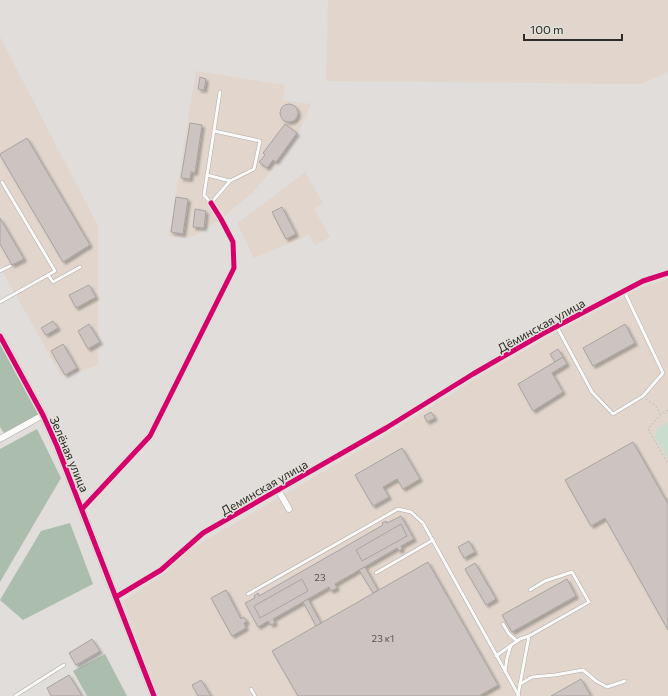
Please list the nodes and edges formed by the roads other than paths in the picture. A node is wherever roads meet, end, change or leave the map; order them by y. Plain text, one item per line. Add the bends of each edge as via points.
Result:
1 (220, 92) dead end
2 (214, 131) junction
3 (207, 175) junction
4 (230, 181) junction
5 (2, 182) dead end
6 (211, 203) junction
7 (10, 266) dead end
8 (80, 267) dead end
9 (0, 271) edge
10 (668, 273) edge
11 (48, 275) junction
12 (624, 291) junction
13 (0, 302) edge
14 (557, 326) junction
15 (0, 336) edge
16 (428, 402) joint
17 (44, 415) junction
18 (0, 439) edge
19 (278, 490) junction
20 (82, 509) junction
21 (289, 509) dead end
22 (433, 540) junction
23 (376, 573) dead end
24 (530, 590) dead end
25 (248, 594) dead end
26 (116, 597) junction
27 (503, 624) dead end
28 (529, 636) junction
29 (517, 641) junction
30 (511, 645) junction
31 (496, 656) junction
32 (64, 665) dead end
33 (505, 670) junction
34 (625, 681) dead end
35 (520, 684) junction
36 (251, 689) dead end
37 (15, 696) edge
38 (154, 696) edge
39 (255, 696) edge
40 (518, 696) edge

1 - 2 lane
2 - 3 lane
2 - 4 lane via 260,141 254,169
3 - 4 lane
3 - 6 lane via 204,195
4 - 6 lane
5 - 11 lane via 55,271
6 - 20 street via 233,242 234,268 150,436
7 - 9 lane
8 - 11 lane via 53,282
10 - 12 street, Дёминская улица via 643,281
11 - 13 lane
12 - 14 street, Дёминская улица
12 - 14 lane via 663,373 643,396 613,414 592,392
14 - 16 street, Дёминская улица
15 - 17 street, Зелёная улица
16 - 19 street, Деминская улица
17 - 18 street
17 - 20 street, Зелёная улица
19 - 21 street
19 - 26 street, Деминская улица via 203,534 161,570
20 - 26 street, Зелёная улица
22 - 23 lane
22 - 25 lane via 423,523 411,512 398,509
22 - 31 lane
24 - 28 lane via 545,581 572,572 589,602
26 - 38 street, Зелёная улица
27 - 29 lane
28 - 29 lane
28 - 35 lane
29 - 30 lane
30 - 31 lane
30 - 33 lane
31 - 33 lane
32 - 37 lane
33 - 40 lane
34 - 35 lane via 607,686 583,670 532,677
35 - 40 lane
36 - 39 lane

